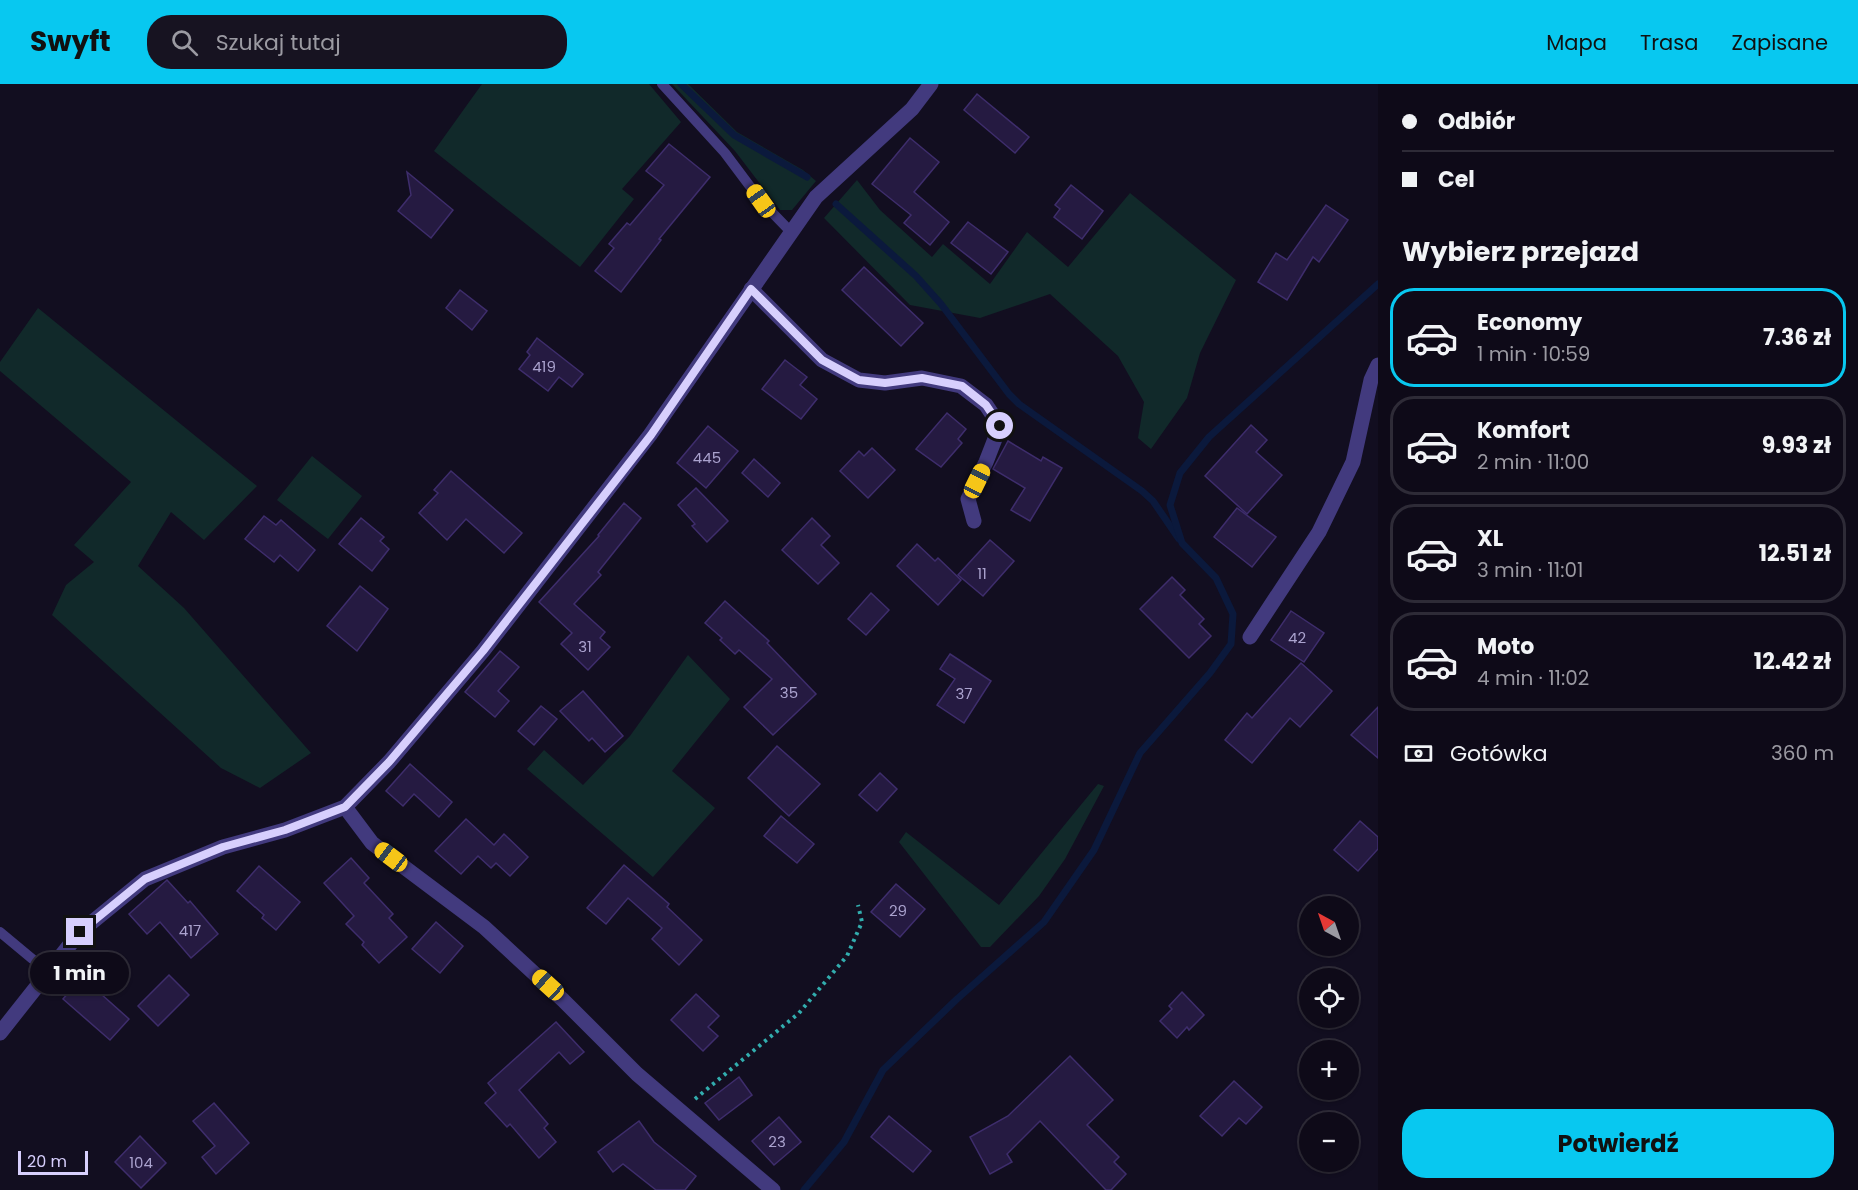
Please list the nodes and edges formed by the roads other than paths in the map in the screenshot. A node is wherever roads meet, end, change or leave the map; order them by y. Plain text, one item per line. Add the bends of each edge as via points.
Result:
1 (662, 84) edge
2 (931, 84) edge
3 (791, 232) junction
4 (751, 289) junction
5 (1378, 365) edge
6 (974, 521) dead end
7 (1250, 637) dead end
8 (345, 807) junction
9 (0, 932) edge
10 (48, 972) junction
11 (0, 1033) edge
12 (773, 1190) edge

1 - 3 lane
2 - 3 street via 912,109 816,197
3 - 4 street
4 - 6 street via 822,360 859,380 885,383 922,378 962,386 986,405 1000,426 968,499
4 - 8 street via 651,435 483,651 389,762
5 - 7 street via 1371,380 1353,462 1319,532
8 - 10 street via 285,830 223,847 145,879 80,932
8 - 12 street via 372,843 484,927 637,1074
9 - 10 lane
10 - 11 street

